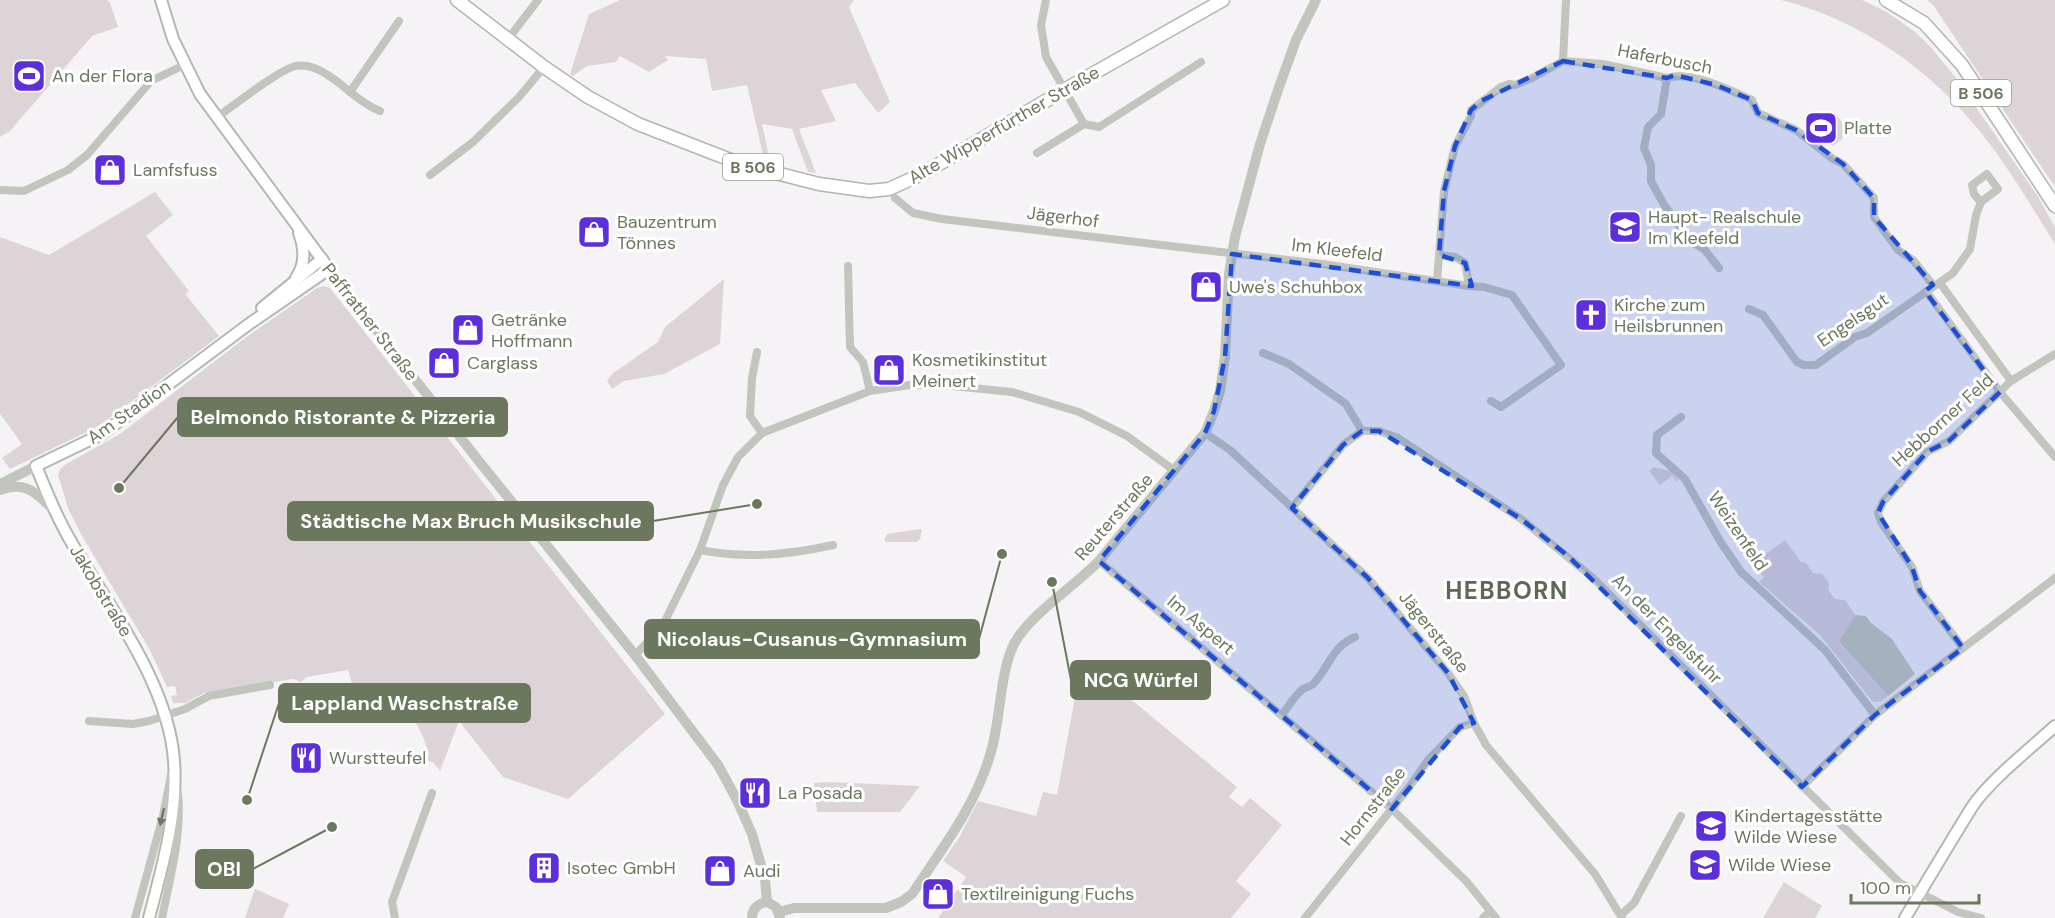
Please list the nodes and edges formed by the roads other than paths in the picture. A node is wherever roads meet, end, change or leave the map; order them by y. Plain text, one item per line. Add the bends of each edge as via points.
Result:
1 (161, 0) edge
2 (457, 0) edge
3 (538, 0) edge
4 (1046, 0) edge
5 (1223, 0) edge
6 (1316, 0) edge
7 (1566, 0) edge
8 (1886, 0) edge
9 (399, 21) dead end
10 (508, 39) junction
11 (1201, 62) dead end
12 (1563, 62) junction
13 (184, 65) junction
14 (544, 67) junction
15 (1667, 78) junction
16 (1065, 89) junction
17 (350, 92) junction
18 (380, 111) dead end
19 (217, 117) junction
20 (1084, 124) junction
21 (1037, 153) dead end
22 (430, 174) dead end
23 (0, 189) edge
24 (895, 198) dead end
25 (1981, 202) dead end
26 (2055, 206) edge
27 (295, 225) junction
28 (1232, 254) junction
29 (1439, 255) junction
30 (322, 259) junction
31 (848, 266) dead end
32 (1719, 268) dead end
33 (329, 269) junction
34 (1437, 280) junction
35 (293, 283) junction
36 (1469, 286) junction
37 (1933, 286) junction
38 (1749, 309) dead end
39 (249, 324) junction
40 (757, 352) dead end
41 (1263, 353) dead end
42 (2055, 354) edge
43 (2011, 381) junction
44 (870, 391) junction
45 (2000, 392) junction
46 (1491, 400) dead end
47 (1681, 417) dead end
48 (1362, 431) junction
49 (762, 433) junction
50 (1204, 433) junction
51 (2055, 457) edge
52 (36, 466) junction
53 (1174, 471) junction
54 (0, 484) edge
55 (0, 490) edge
56 (1292, 508) junction
57 (54, 510) junction
58 (833, 545) dead end
59 (700, 550) junction
60 (1099, 561) junction
61 (2055, 578) edge
62 (1355, 637) dead end
63 (1962, 648) junction
64 (635, 655) junction
65 (270, 685) dead end
66 (1282, 715) junction
67 (164, 716) junction
68 (1875, 716) junction
69 (89, 721) dead end
70 (1474, 723) junction
71 (2055, 726) edge
72 (174, 760) junction
73 (1802, 787) junction
74 (432, 793) dead end
75 (1392, 809) junction
76 (1681, 816) dead end
77 (1920, 893) junction
78 (767, 902) junction
79 (872, 913) edge
80 (1493, 914) edge
81 (780, 915) edge
82 (1621, 917) edge
83 (135, 918) edge
84 (149, 918) edge
85 (162, 918) edge
86 (395, 918) edge
87 (752, 918) edge
88 (1305, 918) edge
89 (1483, 918) edge
90 (1905, 918) edge
91 (1981, 918) edge

1 - 13 main road, Paffrather Straße
2 - 10 main road, Alte Wipperfürther Straße / B 506
3 - 10 street
4 - 16 street via 1041,25 1046,57
5 - 16 main road, Alte Wipperfürther Straße / B 506
6 - 28 street, Reuterstraße via 1296,40 1260,144
7 - 12 street
8 - 26 main road, B 506 via 1924,23 1962,65
9 - 17 street
10 - 14 main road, Alte Wipperfürther Straße / B 506
11 - 20 street via 1099,127
12 - 15 street, Haferbusch via 1603,64
12 - 29 street via 1515,85 1501,87 1472,110 1455,146 1444,191
13 - 19 main road, Paffrather Straße
13 - 23 street via 151,81 68,170 24,191
14 - 16 main road, Alte Wipperfürther Straße / B 506 via 588,97 679,141 796,179 869,191 889,189 924,173
14 - 22 street via 473,142
15 - 32 street via 1661,114 1648,127 1644,148 1652,181 1690,241 1704,249
15 - 37 street, Haferbusch via 1690,77 1752,100 1758,113 1796,130 1843,164 1874,198 1874,217 1898,250 1913,260
16 - 20 street
17 - 18 street
17 - 19 street via 311,66 295,66
19 - 27 main road, Paffrather Straße
20 - 21 street
24 - 28 street, Jägerhof via 913,213 924,216
25 - 37 street, Engelsgut via 1970,249 1953,273
27 - 30 main road, Paffrather Straße
27 - 35 main road via 304,259
28 - 34 street, Im Kleefeld
28 - 50 street, Reuterstraße via 1220,391
29 - 34 street
29 - 36 street via 1465,263
30 - 33 main road, Paffrather Straße
30 - 35 main road, Am Stadion
31 - 44 street via 850,347 863,362
33 - 39 main road, Am Stadion
33 - 64 street, Paffrather Straße
34 - 36 street, Im Kleefeld
35 - 39 main road, Am Stadion via 261,308
36 - 46 street, Im Kleefeld via 1512,295 1561,365 1501,407
37 - 38 street, Engelsgut via 1816,365 1797,362 1763,315
37 - 43 street
37 - 45 street
39 - 52 main road, Am Stadion via 102,434
40 - 49 street via 750,416
41 - 48 street via 1289,364 1346,404
42 - 43 street, Hebborner Feld
43 - 45 street, Hebborner Feld
44 - 49 street
44 - 53 street via 953,386 1012,392 1079,412 1127,436
45 - 51 street
45 - 63 street, Hebborner Feld via 1949,441 1928,452 1883,502 1878,513 1912,567 1920,591
47 - 68 street, Weizenfeld via 1657,435 1656,453 1685,479 1741,572 1825,650
48 - 56 street via 1342,445
48 - 73 street, An der Engelsfuhr via 1379,431 1398,438 1521,519 1568,556
49 - 59 street via 738,458 723,485
50 - 53 street, Reuterstraße
50 - 56 street, Jägerstraße via 1230,450
52 - 54 street, Am Stadion
52 - 57 main road, Jakobstraße
53 - 60 street, Reuterstraße
55 - 57 street via 25,487
56 - 70 street, Jägerstraße via 1368,578 1448,673 1464,696
57 - 67 main road, Jakobstraße via 143,663
58 - 59 street via 754,556
59 - 64 street via 662,627
60 - 66 street, Im Aspert
60 - 79 street, Reuterstraße via 1032,621 1013,645 991,753 968,809 912,894
61 - 63 street
62 - 66 street via 1343,642 1313,686 1304,689
63 - 68 street
64 - 78 street, Paffrather Straße via 723,773 752,834 765,879
65 - 67 street via 209,696
66 - 75 street, Im Aspert
67 - 69 street via 133,724
67 - 72 main road, Jakobstraße
68 - 73 street
70 - 75 street, Hornstraße via 1460,727 1428,760
70 - 82 street, Jägerstraße via 1486,745 1594,874
71 - 77 main road via 1992,784 1972,808
72 -> 83 street, Jakobstraße
72 - 84 main road via 173,813
72 - 85 street, Jakobstraße via 179,813
73 - 77 street, An der Engelsfuhr via 1900,883
74 - 86 street via 392,902
75 - 80 street, Im Aspert via 1467,882
75 - 88 street, Hornstraße
76 - 82 street, Jägerstraße via 1635,903
77 - 90 main road
77 - 91 street, An der Engelsfuhr via 1958,912
78 - 81 street
78 - 87 street via 755,908
79 - 81 street, Reuterstraße via 794,909
80 - 89 street

